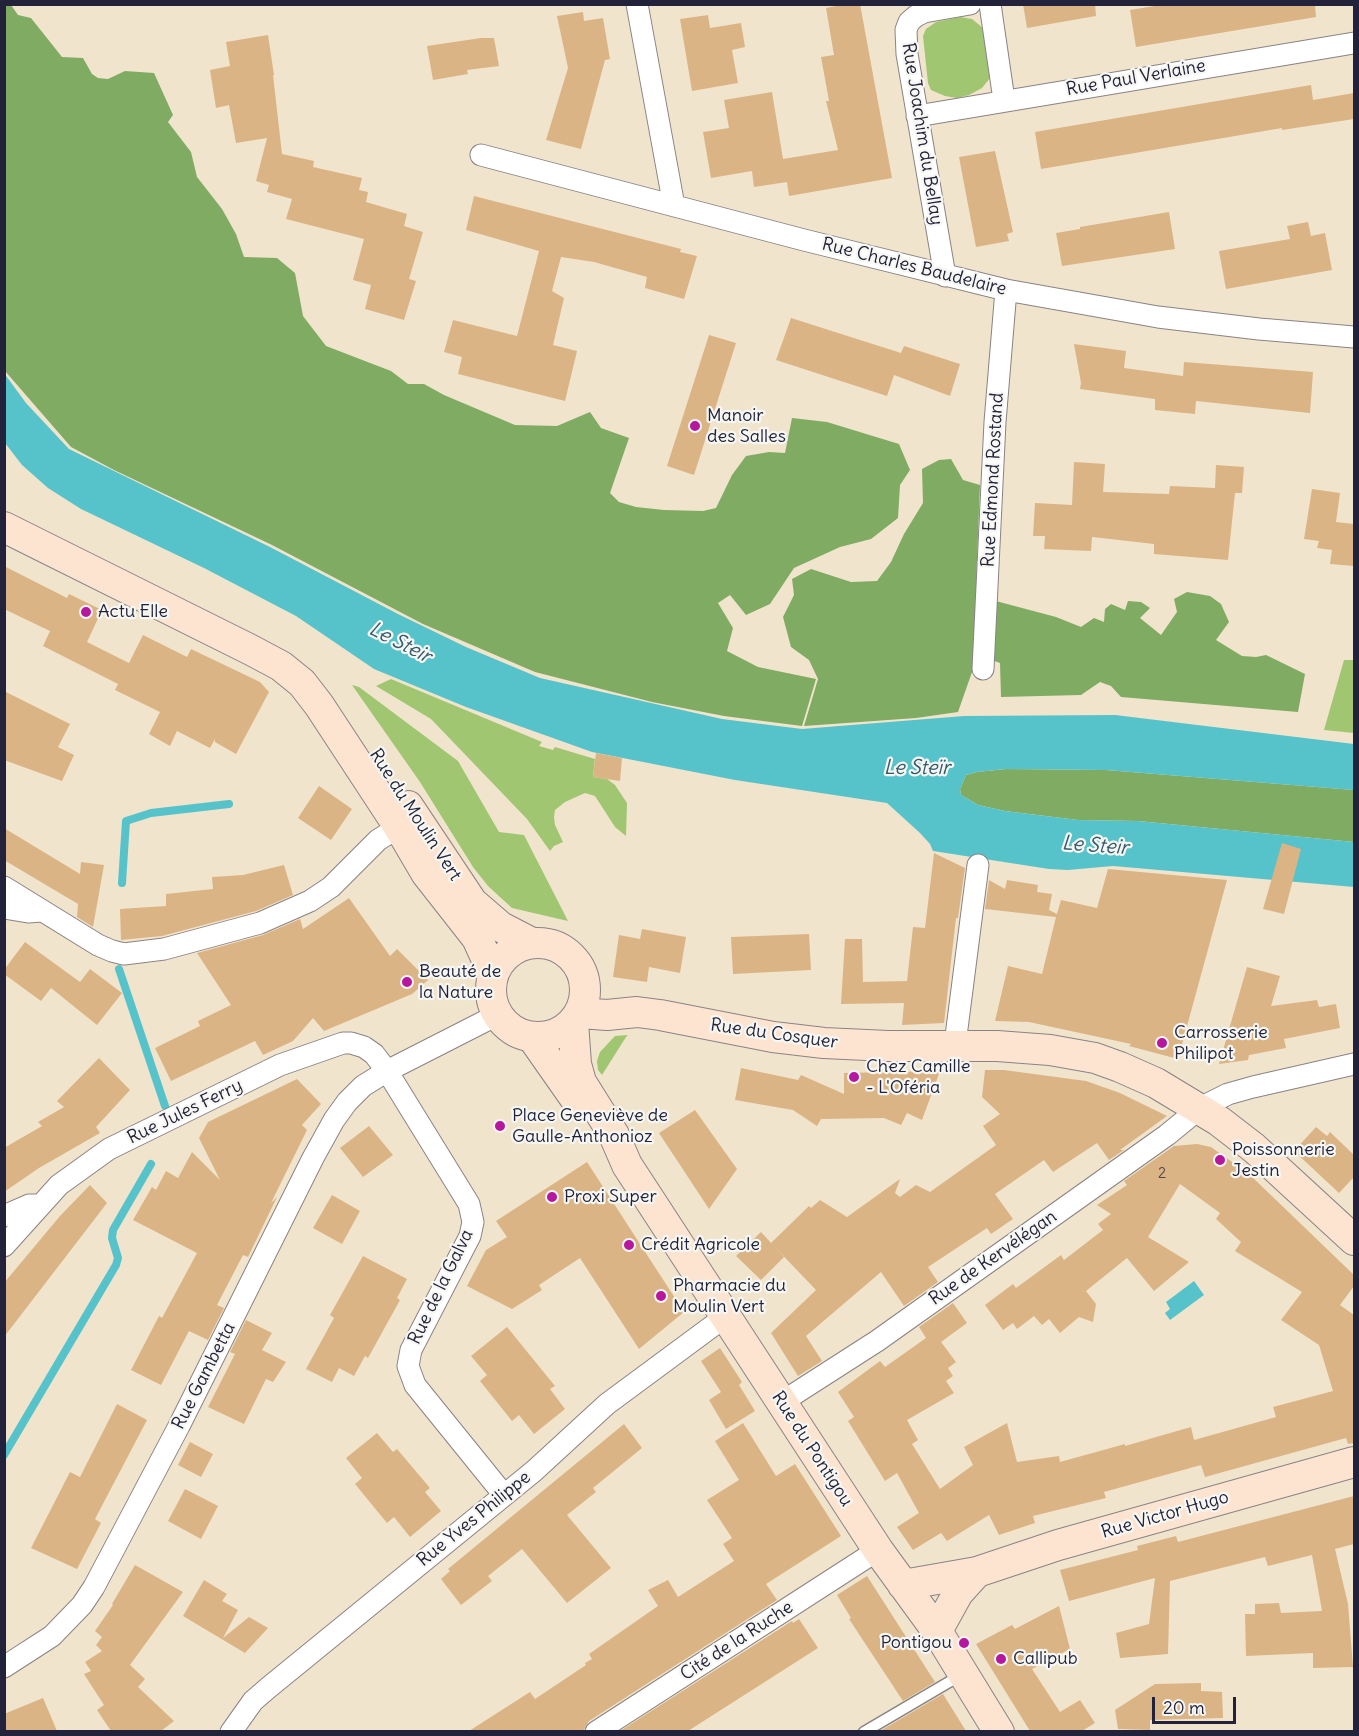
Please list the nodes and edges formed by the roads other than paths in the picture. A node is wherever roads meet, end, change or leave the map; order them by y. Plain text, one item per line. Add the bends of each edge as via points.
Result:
1 (637, 4) edge
2 (970, 4) edge
3 (990, 4) edge
4 (1354, 42) edge
5 (1004, 100) junction
6 (917, 116) junction
7 (481, 155) dead end
8 (674, 206) junction
9 (945, 276) junction
10 (1006, 290) junction
11 (1354, 337) edge
12 (4, 527) edge
13 (983, 669) dead end
14 (407, 822) junction
15 (978, 865) dead end
16 (4, 886) edge
17 (4, 908) edge
18 (43, 910) junction
19 (532, 943) junction
20 (493, 973) junction
21 (583, 976) junction
22 (637, 1012) junction
23 (497, 1016) junction
24 (576, 1018) junction
25 (532, 1037) junction
26 (955, 1044) junction
27 (1354, 1064) edge
28 (387, 1071) junction
29 (1200, 1108) junction
30 (627, 1166) junction
31 (40, 1205) junction
32 (4, 1216) edge
33 (1354, 1240) edge
34 (4, 1246) edge
35 (726, 1316) junction
36 (782, 1402) junction
37 (1354, 1462) edge
38 (504, 1495) junction
39 (878, 1550) junction
40 (977, 1572) junction
41 (903, 1585) junction
42 (937, 1631) junction
43 (4, 1667) edge
44 (964, 1674) junction
45 (231, 1731) edge
46 (596, 1731) edge
47 (864, 1731) edge
48 (999, 1731) edge

1 - 8 street
2 - 6 street, Rue Joachim du Bellay via 924,12 909,22 906,42
3 - 5 street
4 - 5 street, Rue Paul Verlaine
5 - 6 street, Rue Paul Verlaine
6 - 9 street, Rue Joachim du Bellay
7 - 8 street, Rue Charles Baudelaire
8 - 9 street, Rue Charles Baudelaire
9 - 10 street, Rue Charles Baudelaire
10 - 11 street, Rue Charles Baudelaire via 1158,317
10 - 13 street, Rue Edmond Rostand
12 - 14 main road, Rue du Moulin Vert via 281,666 302,683
14 - 18 street via 378,840 331,887 310,901 260,923 187,944 145,952 117,952 98,945
14 - 19 main road, Rue du Moulin Vert via 472,902 501,927
14 - 20 main road, Rue du Moulin Vert via 426,873 481,944
15 - 26 street
16 - 18 street
17 - 18 street
19 - 20 main road via 508,953
19 - 21 main road via 556,946 577,963
20 - 23 main road via 490,994
21 - 22 main road, Rue du Cosquer
21 - 24 main road via 585,993
22 - 24 main road, Rue du Cosquer
22 - 26 main road, Rue du Cosquer via 824,1043
23 - 25 main road via 521,1035
23 - 28 street
24 - 25 main road via 556,1034
24 - 30 main road, Rue du Pontigou via 576,1064 581,1082 614,1136
25 - 30 main road, Rue du Pontigou
26 - 29 main road, Rue du Cosquer via 1032,1048 1095,1058 1130,1071
27 - 29 street, Rue de Kervélégan via 1252,1087
28 - 31 street, Rue Jules Ferry via 370,1050 351,1043 297,1058 109,1149 59,1185
28 - 38 street, Rue de la Galva via 465,1195 473,1222 470,1236 411,1350 410,1374
28 - 43 street, Rue Gambetta via 347,1102 325,1136 94,1587 52,1636
29 - 33 main road, Rue du Cosquer via 1254,1148
29 - 36 street, Rue de Kervélégan via 1167,1136 877,1341
30 - 35 main road, Rue du Pontigou
31 - 32 street via 29,1205
31 - 34 street, Rue Jules Ferry
35 - 36 main road, Rue du Pontigou
35 - 38 street, Rue Yves Philippe via 607,1404
36 - 39 main road, Rue du Pontigou
37 - 40 main road, Rue Victor Hugo via 1058,1545
38 - 45 street, Rue Yves Philippe via 268,1688
39 - 41 main road, Rue du Pontigou
39 - 46 street, Cité de la Ruche
40 - 41 main road, Rue Victor Hugo
40 - 42 main road via 958,1593
41 - 42 main road, Rue du Pontigou
42 - 44 main road, Rue du Pontigou
44 - 47 lane
44 - 48 main road, Rue du Pontigou

